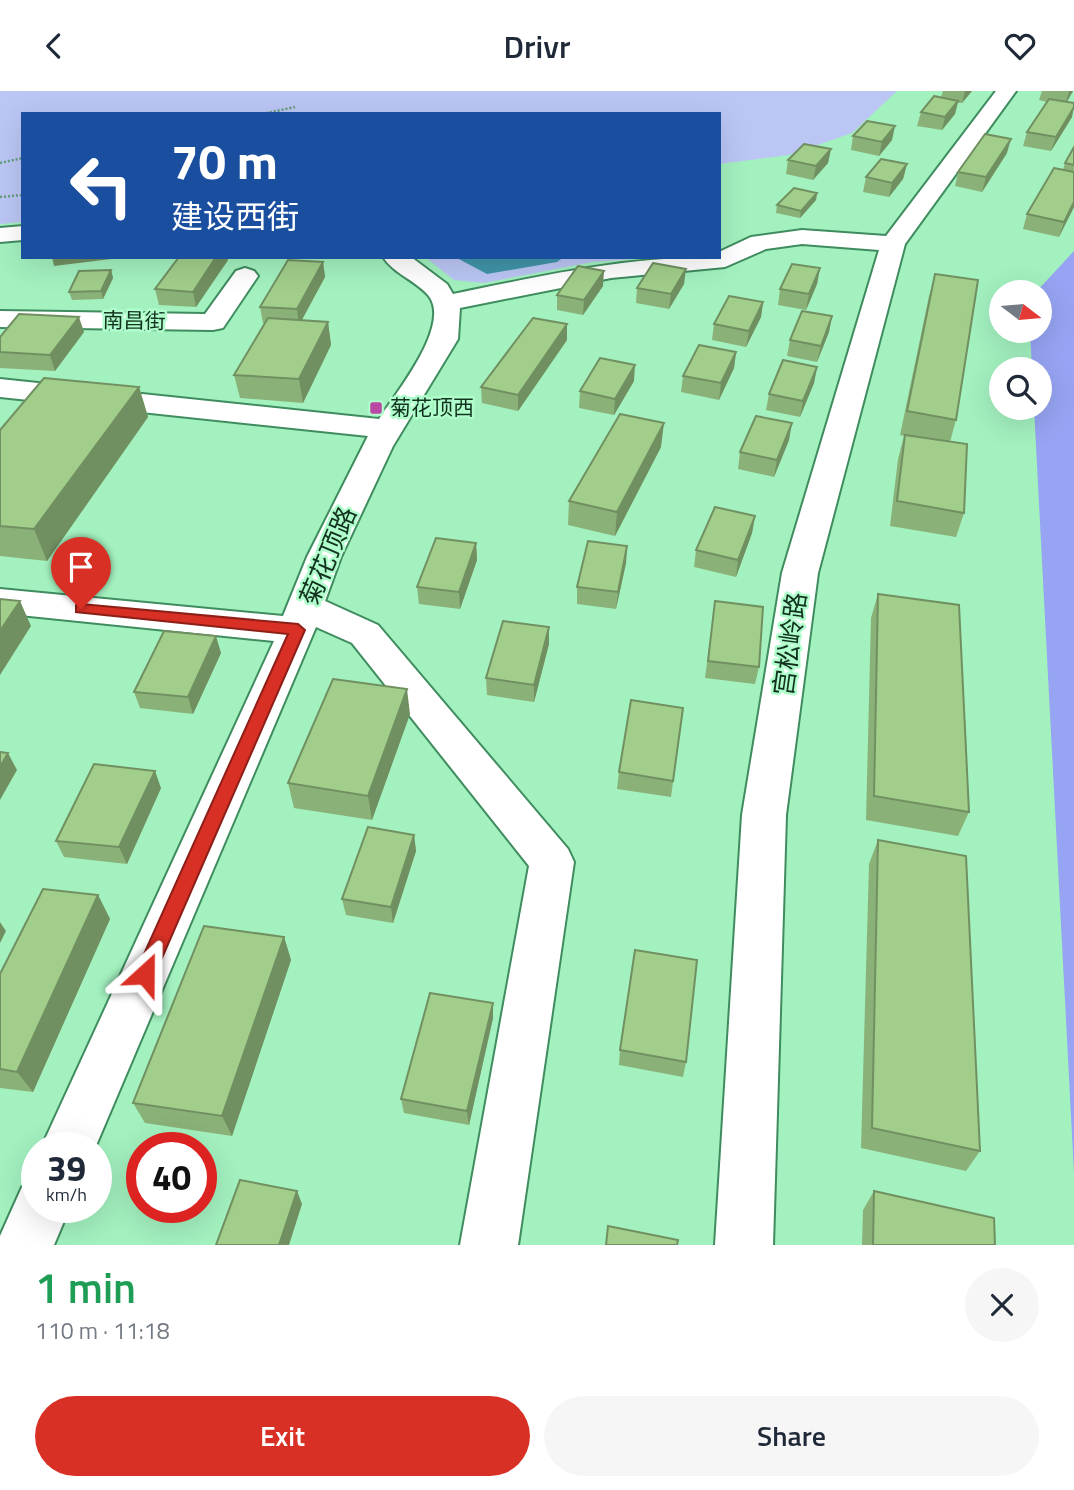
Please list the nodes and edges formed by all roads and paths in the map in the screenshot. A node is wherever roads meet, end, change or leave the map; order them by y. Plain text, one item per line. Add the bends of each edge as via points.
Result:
1 (1006, 91) edge
2 (295, 107) dead end
3 (271, 112) edge
4 (21, 158) edge
5 (0, 163) edge
6 (21, 195) edge
7 (0, 197) edge
8 (21, 233) edge
9 (0, 235) edge
10 (893, 244) junction
11 (398, 259) edge
12 (245, 277) dead end
13 (446, 303) junction
14 (0, 319) edge
15 (0, 388) edge
16 (387, 429) junction
17 (0, 601) edge
18 (302, 618) junction
19 (75, 1132) edge
20 (34, 1223) edge
21 (25, 1245) edge
22 (489, 1245) edge
23 (744, 1245) edge

1 - 10 street, 宫松岭路
2 - 3 path
4 - 5 path
6 - 7 path
8 - 9 street
10 - 13 street via 802,237 760,242 725,259 611,270
10 - 23 street, 宫松岭路 via 800,573 764,815
11 - 13 street via 438,290
12 - 14 street, 南昌街 via 213,322
13 - 16 street, 菊花顶路 via 444,339
15 - 16 street
16 - 18 street, 菊花顶路 via 324,557
17 - 18 street
18 - 19 street, 菊花顶路
18 - 22 street via 365,634 552,862
20 - 21 street

